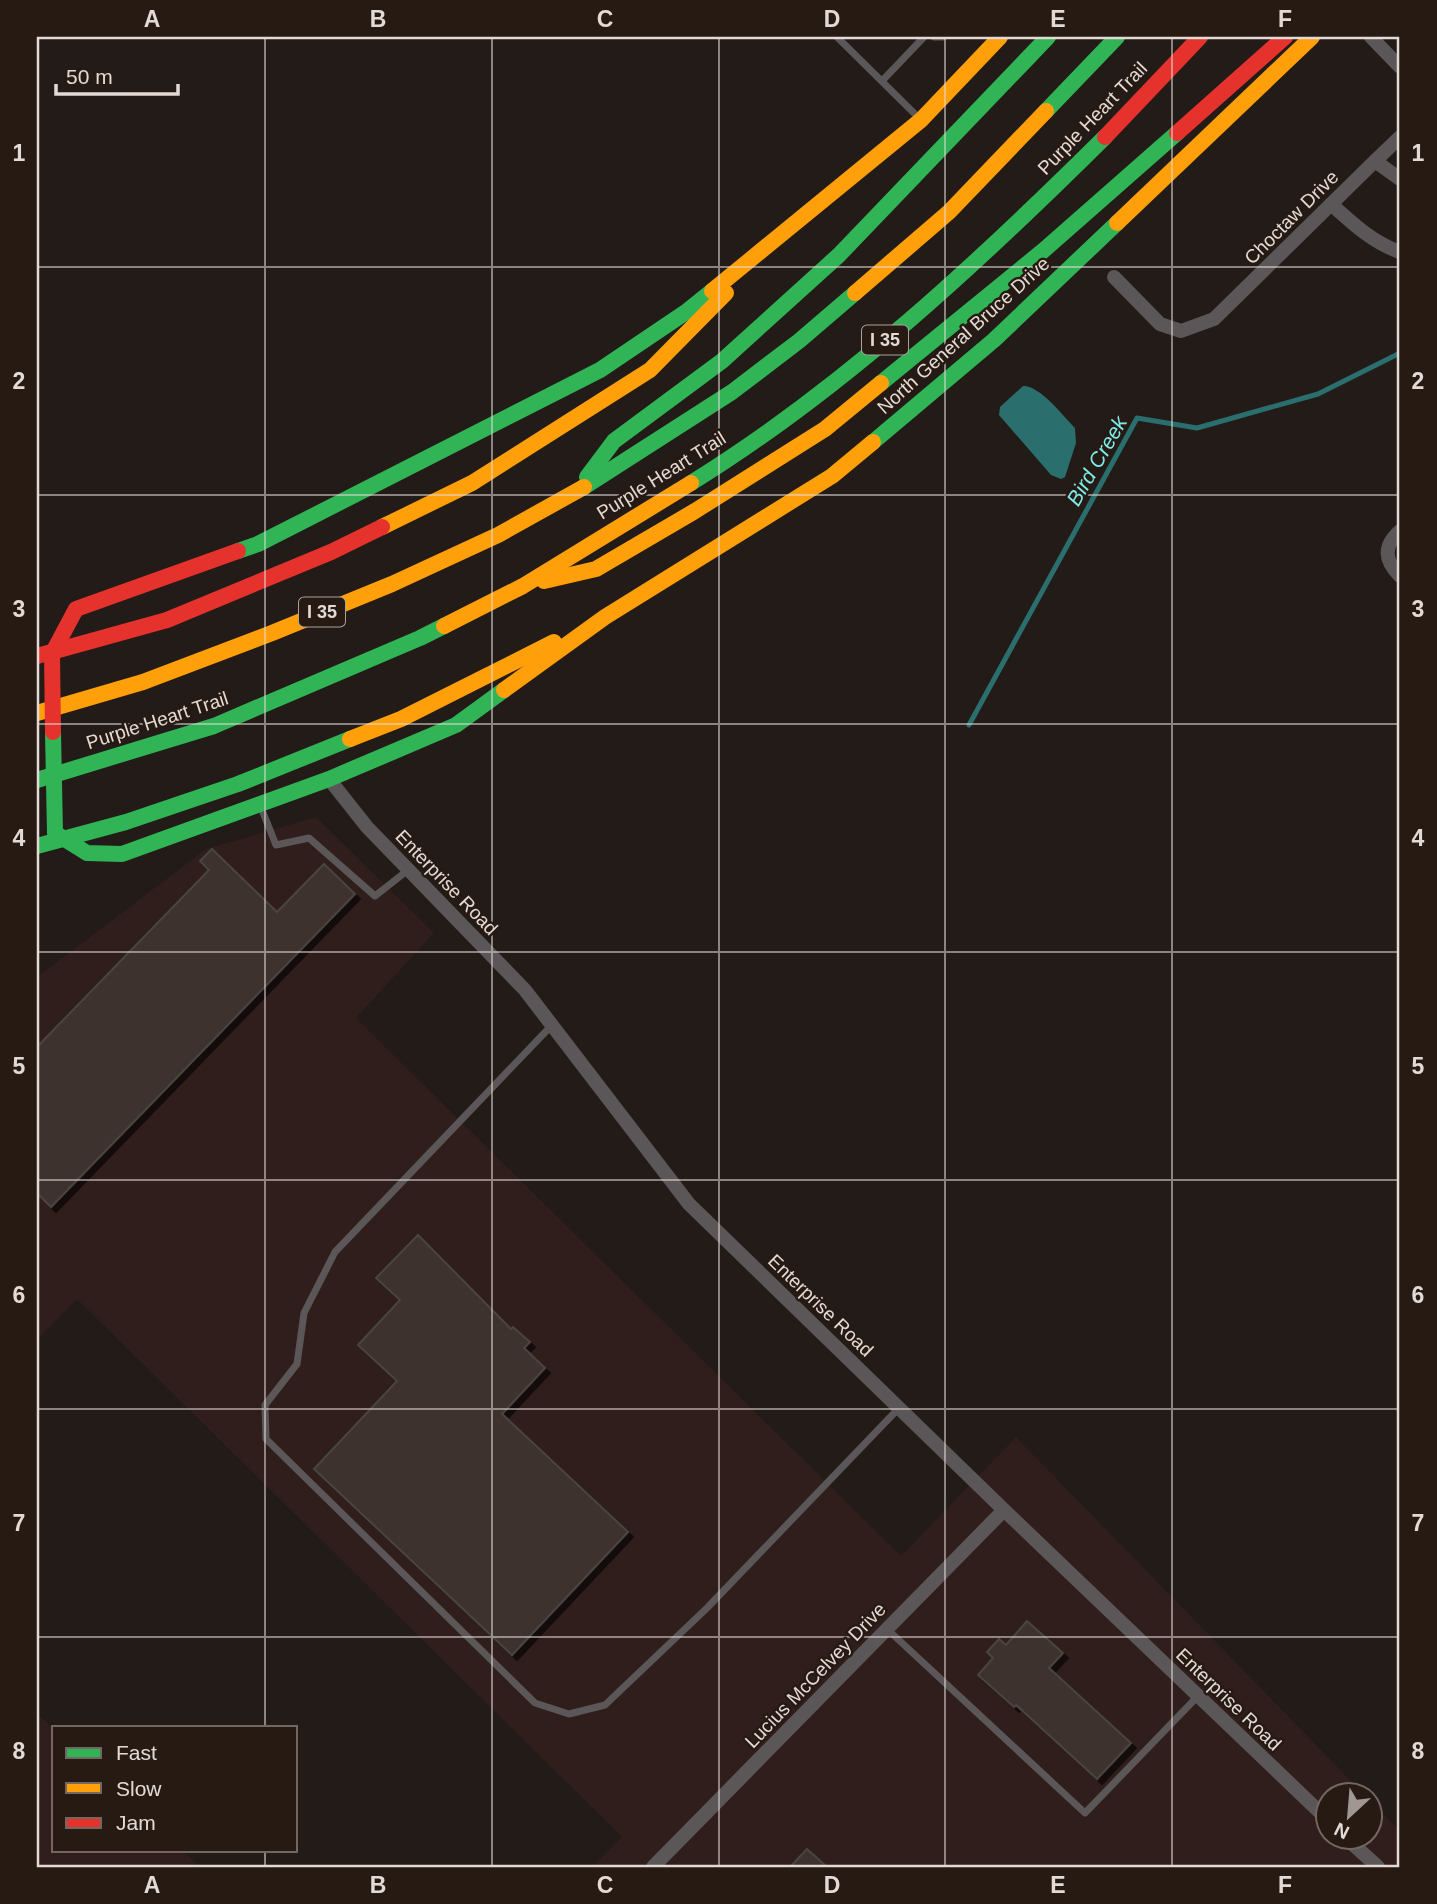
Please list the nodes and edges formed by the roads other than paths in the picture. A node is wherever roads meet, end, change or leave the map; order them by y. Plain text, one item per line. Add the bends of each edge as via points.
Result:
1 (837, 37) edge
2 (924, 37) edge
3 (934, 37) edge
4 (943, 37) edge
5 (1000, 37) edge
6 (1048, 37) edge
7 (1117, 37) edge
8 (1200, 37) edge
9 (1285, 37) edge
10 (1311, 37) edge
11 (1371, 37) edge
12 (1400, 67) edge
13 (882, 81) junction
14 (921, 120) junction
15 (1400, 137) edge
16 (1375, 160) junction
17 (1400, 179) edge
18 (1331, 204) junction
19 (792, 225) junction
20 (1400, 252) edge
21 (1114, 277) dead end
22 (577, 491) junction
23 (1400, 531) edge
24 (1400, 576) edge
25 (523, 586) junction
26 (605, 617) junction
27 (37, 656) edge
28 (37, 713) edge
29 (328, 779) junction
30 (37, 780) edge
31 (259, 804) junction
32 (37, 846) edge
33 (408, 870) junction
34 (552, 1025) junction
35 (899, 1408) junction
36 (1004, 1510) junction
37 (887, 1629) junction
38 (1198, 1696) junction
39 (1314, 1808) edge
40 (1361, 1852) edge
41 (653, 1867) edge
42 (1378, 1867) edge

1 - 13 lane
2 - 13 lane
3 - 4 lane
5 - 14 main road
6 - 22 main road via 839,255 722,361 614,441
7 - 22 main road, Purple Heart Trail / I 35 via 949,212 818,325 732,392
8 - 25 main road, Purple Heart Trail / I 35 via 1118,124 963,274 825,390 720,465
9 - 25 main road via 1044,250 825,429 596,569
10 - 26 main road, North General Bruce Drive via 994,340 832,476
11 - 12 street
13 - 14 lane
14 - 19 main road
15 - 16 street, Choctaw Drive
16 - 17 street
16 - 18 street, Choctaw Drive
18 - 20 street via 1360,230
18 - 21 street, Choctaw Drive via 1214,320 1181,331 1160,324
19 - 27 main road via 650,370 472,483 331,552 167,620
19 - 31 main road via 686,312 600,370 258,544 76,609 52,654 55,833 87,853 122,854
22 - 28 main road, Purple Heart Trail / I 35 via 498,535 392,584 143,682
23 - 24 street via 1387,547 1390,566
25 - 30 main road, Purple Heart Trail / I 35 via 420,638 214,726
26 - 29 main road via 456,725
26 - 32 main road via 401,719 238,784
29 - 31 main road
29 - 33 street, Enterprise Road
31 - 33 lane via 276,845 309,838 375,896
33 - 34 street, Enterprise Road via 525,990
34 - 35 street, Enterprise Road via 689,1204
34 - 35 lane via 335,1252 304,1313 297,1364 264,1405 267,1439 534,1703 569,1714 605,1704 707,1608
35 - 36 street, Enterprise Road
36 - 37 street, Lucius McCelvey Drive
36 - 38 street, Enterprise Road
37 - 38 lane via 1085,1813
37 - 41 street, Lucius McCelvey Drive
38 - 39 street, Enterprise Road
40 - 42 street

